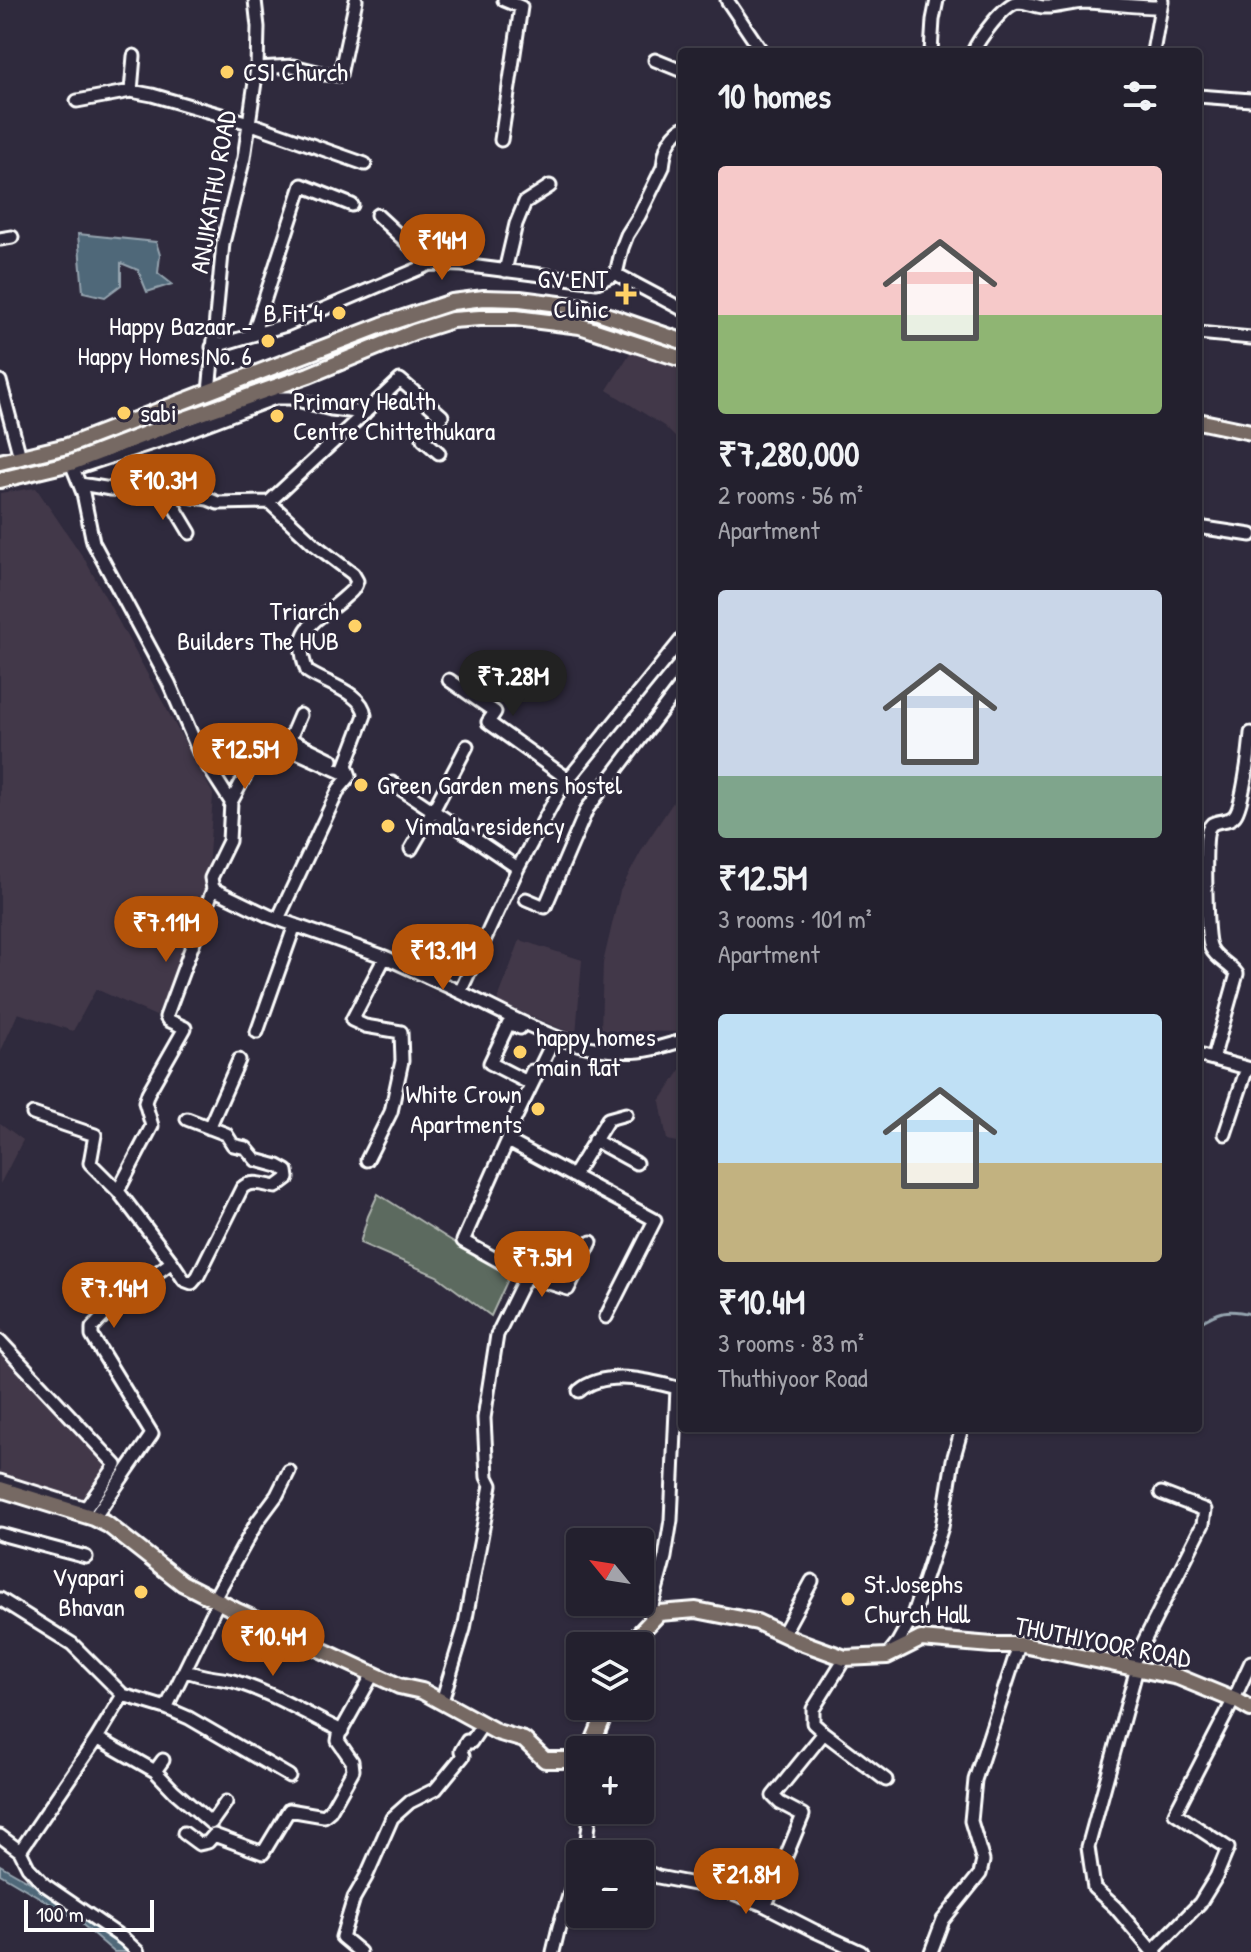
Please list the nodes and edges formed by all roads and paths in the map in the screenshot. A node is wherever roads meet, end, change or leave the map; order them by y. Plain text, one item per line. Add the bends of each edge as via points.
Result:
1 (255, 0) edge
2 (356, 0) edge
3 (504, 0) edge
4 (727, 0) edge
5 (937, 0) edge
6 (1161, 4) edge
7 (1003, 6) edge
8 (759, 48) edge
9 (931, 48) edge
10 (975, 48) edge
11 (1154, 48) edge
12 (134, 56) dead end
13 (655, 60) dead end
14 (257, 68) junction
15 (678, 69) edge
16 (131, 91) junction
17 (1202, 96) edge
18 (1251, 100) edge
19 (77, 101) dead end
20 (249, 123) junction
21 (678, 131) edge
22 (501, 140) dead end
23 (365, 164) dead end
24 (550, 186) dead end
25 (352, 205) dead end
26 (377, 215) dead end
27 (430, 264) junction
28 (505, 271) junction
29 (616, 274) junction
30 (678, 307) edge
31 (1202, 333) edge
32 (249, 336) junction
33 (1251, 338) edge
34 (678, 340) edge
35 (212, 347) junction
36 (678, 358) edge
37 (0, 381) edge
38 (209, 392) junction
39 (365, 413) junction
40 (1202, 422) edge
41 (1202, 432) edge
42 (1251, 432) edge
43 (1251, 441) edge
44 (439, 453) dead end
45 (20, 457) junction
46 (0, 462) edge
47 (72, 466) junction
48 (0, 480) edge
49 (80, 484) junction
50 (166, 493) junction
51 (269, 502) junction
52 (1202, 531) edge
53 (190, 533) dead end
54 (1251, 535) edge
55 (678, 644) edge
56 (449, 680) dead end
57 (678, 689) edge
58 (300, 715) dead end
59 (352, 729) dead end
60 (1251, 733) edge
61 (287, 743) junction
62 (467, 746) dead end
63 (350, 776) junction
64 (568, 779) junction
65 (392, 783) dead end
66 (1247, 791) edge
67 (231, 802) junction
68 (433, 811) junction
69 (411, 849) dead end
70 (518, 868) junction
71 (213, 889) junction
72 (526, 899) dead end
73 (278, 919) junction
74 (295, 925) junction
75 (385, 957) junction
76 (460, 992) junction
77 (257, 1032) dead end
78 (550, 1038) junction
79 (678, 1042) edge
80 (1202, 1056) edge
81 (1213, 1059) junction
82 (239, 1060) dead end
83 (1249, 1068) edge
84 (33, 1114) dead end
85 (626, 1114) dead end
86 (187, 1119) dead end
87 (209, 1128) junction
88 (1225, 1134) dead end
89 (510, 1135) junction
90 (594, 1140) junction
91 (367, 1160) dead end
92 (636, 1163) dead end
93 (573, 1176) junction
94 (118, 1191) junction
95 (591, 1242) dead end
96 (172, 1262) junction
97 (526, 1276) junction
98 (606, 1317) dead end
99 (0, 1341) edge
100 (678, 1387) edge
101 (579, 1391) dead end
102 (678, 1417) edge
103 (961, 1432) edge
104 (289, 1471) dead end
105 (0, 1481) edge
106 (0, 1489) edge
107 (1161, 1493) dead end
108 (94, 1518) junction
109 (0, 1534) edge
110 (86, 1557) dead end
111 (812, 1581) dead end
112 (0, 1599) edge
113 (216, 1600) junction
114 (653, 1620) junction
115 (641, 1632) edge
116 (783, 1634) junction
117 (1019, 1645) junction
118 (887, 1656) junction
119 (845, 1658) junction
120 (1251, 1662) edge
121 (1134, 1667) junction
122 (185, 1670) junction
123 (373, 1674) junction
124 (123, 1695) junction
125 (1234, 1699) junction
126 (442, 1701) junction
127 (166, 1708) junction
128 (1251, 1709) edge
129 (483, 1724) junction
130 (342, 1731) junction
131 (824, 1733) junction
132 (97, 1738) junction
133 (163, 1760) dead end
134 (566, 1760) edge
135 (155, 1771) junction
136 (289, 1776) dead end
137 (886, 1780) dead end
138 (226, 1802) dead end
139 (589, 1824) edge
140 (184, 1833) dead end
141 (0, 1836) edge
142 (587, 1840) edge
143 (20, 1851) junction
144 (654, 1875) edge
145 (566, 1905) edge
146 (766, 1905) junction
147 (138, 1952) edge
148 (360, 1952) edge
149 (553, 1952) edge
150 (861, 1952) edge
151 (931, 1952) edge
152 (1154, 1952) edge

1 - 14 street, ANJIKATHU ROAD
2 - 14 street via 340,75 293,66
3 - 22 street via 521,7
4 - 8 street
5 - 9 street
6 - 7 street
6 - 11 street
7 - 10 street
12 - 16 street
13 - 15 street
14 - 20 street, ANJIKATHU ROAD
16 - 19 street
16 - 20 street
17 - 18 street
20 - 23 street
20 - 35 street, ANJIKATHU ROAD via 223,243
21 - 29 street via 622,248
24 - 28 street via 525,202
25 - 32 street via 302,185
26 - 27 street
27 - 28 street
27 - 32 street
28 - 29 street via 597,282
29 - 30 street
31 - 33 street
32 - 35 street
34 - 38 main road via 583,307 484,298 416,312
35 - 38 street, ANJIKATHU ROAD
36 - 47 main road via 580,326 452,320
37 - 45 street
38 - 45 main road via 67,446
39 - 44 street via 401,380 442,416 423,439
39 - 47 street via 275,398
39 - 51 street
40 - 42 main road
41 - 43 main road
45 - 46 main road
47 - 48 main road
47 - 49 street
49 - 50 street
49 - 67 street via 93,542 169,683 199,752
50 - 51 street via 218,503
50 - 53 street
51 - 63 street via 357,581 302,637 307,671 338,686 365,708 346,765
52 - 54 street
55 - 64 street
56 - 64 street via 495,712 488,722
57 - 72 street via 587,809 545,907
58 - 61 street
59 - 61 street via 338,763
60 - 66 street
61 - 63 street
61 - 67 street via 268,746 256,758
62 - 68 street
63 - 73 street
64 - 70 street
65 - 68 street
66 - 81 street via 1234,817 1212,824 1207,837 1209,944 1237,974
67 - 71 street via 229,841 211,878
68 - 69 street
68 - 70 street
70 - 76 street
71 - 73 street
71 - 94 street via 166,1017 185,1028 148,1093 145,1102 152,1126
73 - 74 street
74 - 75 street
74 - 77 street
75 - 76 street
75 - 91 street via 352,1020 401,1032 402,1061 391,1112
76 - 78 street
78 - 78 street via 527,1082 490,1063 509,1023
78 - 79 street via 609,1051 641,1051
78 - 89 street
80 - 81 street
81 - 83 street
82 - 87 street
83 - 88 street
84 - 94 street via 95,1135 90,1163
85 - 90 street via 608,1119
86 - 87 street
87 - 96 street via 226,1134 256,1160 287,1171 288,1178 276,1187 255,1183 242,1188 192,1283
89 - 93 street via 512,1143
89 - 97 street via 463,1241
90 - 92 street
90 - 93 street
93 - 98 street via 655,1220
94 - 96 street
95 - 97 street via 568,1289
96 - 108 street via 119,1300 92,1328 152,1434
97 - 126 street via 497,1335 484,1418 491,1485 464,1629
99 - 105 street via 116,1465 86,1508
100 - 101 street via 627,1378 586,1384
102 - 114 street via 671,1520 650,1613
103 - 118 street via 942,1527 913,1615
104 - 113 street
106 - 108 main road
107 - 121 street via 1205,1510 1203,1524
108 - 113 main road via 182,1583
109 - 110 street
111 - 116 street
112 - 124 street via 72,1644
113 - 122 street
113 - 123 main road
114 - 115 main road
114 - 116 main road, THUTHIYOOR ROAD via 659,1613 696,1610 757,1622
116 - 119 main road, THUTHIYOOR ROAD
117 - 118 main road, THUTHIYOOR ROAD via 921,1639
117 - 121 main road, THUTHIYOOR ROAD
117 - 151 street via 975,1780 971,1821 983,1861 980,1874 943,1920
118 - 119 main road, THUTHIYOOR ROAD
119 - 131 street via 813,1709 813,1723
120 - 125 street
121 - 125 main road, THUTHIYOOR ROAD
121 - 152 street via 1088,1847 1094,1888
122 - 127 street
122 - 130 street via 258,1690
123 - 126 main road
123 - 130 street
124 - 127 street
124 - 132 street
125 - 128 main road, THUTHIYOOR ROAD
125 - 152 street via 1175,1813 1228,1848 1200,1903
126 - 129 main road
127 - 136 street
129 - 134 main road via 524,1740 545,1760
129 - 148 street via 436,1789 392,1818 354,1898 342,1937
130 - 140 street via 338,1741 353,1770 324,1816 289,1810 263,1853 214,1835 199,1844
131 - 137 street
131 - 146 street via 773,1796 803,1815
132 - 135 street
132 - 143 street
133 - 135 street
135 - 138 street via 211,1823
139 - 142 street
141 - 143 street
143 - 147 street via 45,1885
144 - 146 street
145 - 149 street
146 - 150 street

